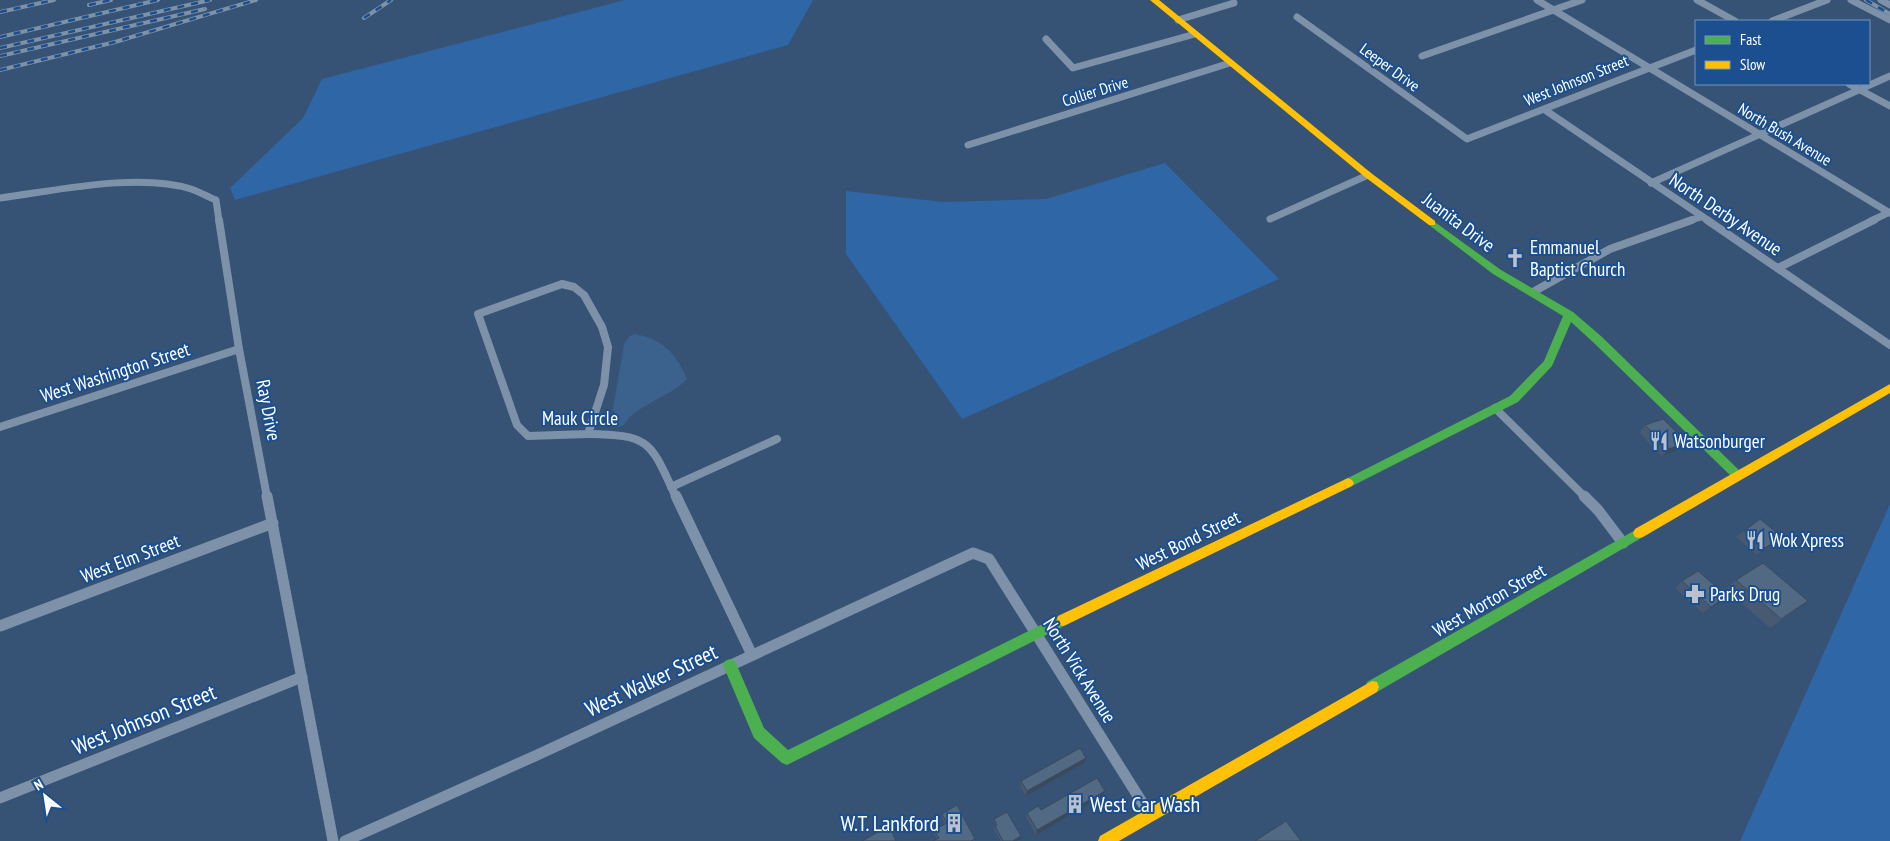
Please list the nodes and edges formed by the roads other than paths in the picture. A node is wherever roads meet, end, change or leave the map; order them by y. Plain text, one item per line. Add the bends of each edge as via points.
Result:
1 (1154, 0) edge
2 (1537, 0) edge
3 (1582, 0) edge
4 (1697, 0) edge
5 (1827, 0) edge
6 (1852, 0) edge
7 (1881, 0) edge
8 (1234, 3) dead end
9 (1890, 5) edge
10 (1554, 10) junction
11 (1296, 16) dead end
12 (1178, 20) junction
13 (1733, 20) edge
14 (1775, 20) edge
15 (1890, 20) edge
16 (1195, 34) junction
17 (1046, 39) dead end
18 (1695, 50) edge
19 (1422, 56) dead end
20 (1230, 63) junction
21 (1649, 68) junction
22 (1890, 76) edge
23 (1851, 85) edge
24 (1861, 90) junction
25 (1890, 106) edge
26 (1544, 110) junction
27 (1759, 134) junction
28 (1467, 139) joint
29 (968, 145) dead end
30 (1368, 175) junction
31 (1651, 183) junction
32 (0, 198) edge
33 (1890, 212) edge
34 (1701, 217) junction
35 (1270, 219) dead end
36 (1778, 268) junction
37 (1533, 292) junction
38 (1569, 315) junction
39 (1890, 344) edge
40 (239, 349) junction
41 (1890, 388) edge
42 (1495, 408) junction
43 (0, 427) edge
44 (587, 436) junction
45 (777, 439) dead end
46 (1738, 476) junction
47 (671, 487) junction
48 (273, 523) junction
49 (1623, 543) junction
50 (973, 553) joint
51 (0, 626) edge
52 (1036, 633) junction
53 (752, 654) junction
54 (730, 665) junction
55 (302, 678) junction
56 (0, 798) edge
57 (1150, 815) junction
58 (334, 841) edge
59 (345, 841) edge
60 (1105, 841) edge

1 - 12 street, Juanita Drive
2 - 10 street, North Bush Avenue
3 - 10 street
4 - 13 street
5 - 14 street
6 - 15 street
7 - 9 street
8 - 12 street
10 - 19 street
10 - 21 street, North Bush Avenue
11 - 28 street, Leeper Drive
12 - 16 street, Juanita Drive
16 - 17 street via 1073,68
16 - 20 street, Juanita Drive
18 - 21 street, West Johnson Street
20 - 29 street, Collier Drive
20 - 30 street, Juanita Drive
21 - 26 street, West Johnson Street
21 - 27 street, North Bush Avenue
22 - 24 street
23 - 24 street
24 - 25 street
24 - 27 street
26 - 28 street, West Johnson Street
26 - 31 street, North Derby Avenue
27 - 31 street
27 - 33 street, North Bush Avenue
30 - 35 street
30 - 37 street, Juanita Drive via 1496,272
31 - 34 street, North Derby Avenue
32 - 40 street, Ray Drive via 97,186 156,183 190,189 216,200
33 - 36 street
34 - 36 street, North Derby Avenue
34 - 37 street via 1610,250
36 - 39 street, North Derby Avenue
37 - 38 street, Juanita Drive
38 - 42 street, West Bond Street via 1548,363 1514,399
38 - 46 street, Juanita Drive
40 - 43 street, West Washington Street
40 - 48 street, Ray Drive
41 - 46 street, West Morton Street
42 - 49 street via 1598,510
42 - 52 street, West Bond Street
44 - 44 street, Mauk Circle via 528,436 517,425 478,314 562,284 583,290 604,333 609,354 607,375
44 - 47 street, Mauk Circle via 625,435 642,441 656,455
45 - 47 street
46 - 49 street, West Morton Street
47 - 53 street, Mauk Circle
48 - 51 street, West Elm Street
48 - 55 street, Ray Drive
49 - 57 street, West Morton Street
50 - 52 street, North Vick Avenue via 989,559
50 - 53 street, West Walker Street
52 - 54 street, West Bond Street via 787,758 759,733
52 - 57 street, North Vick Avenue
53 - 54 street, West Walker Street
54 - 59 street, West Walker Street
55 - 56 street, West Johnson Street
55 - 58 street, Ray Drive
57 - 60 street, West Morton Street

